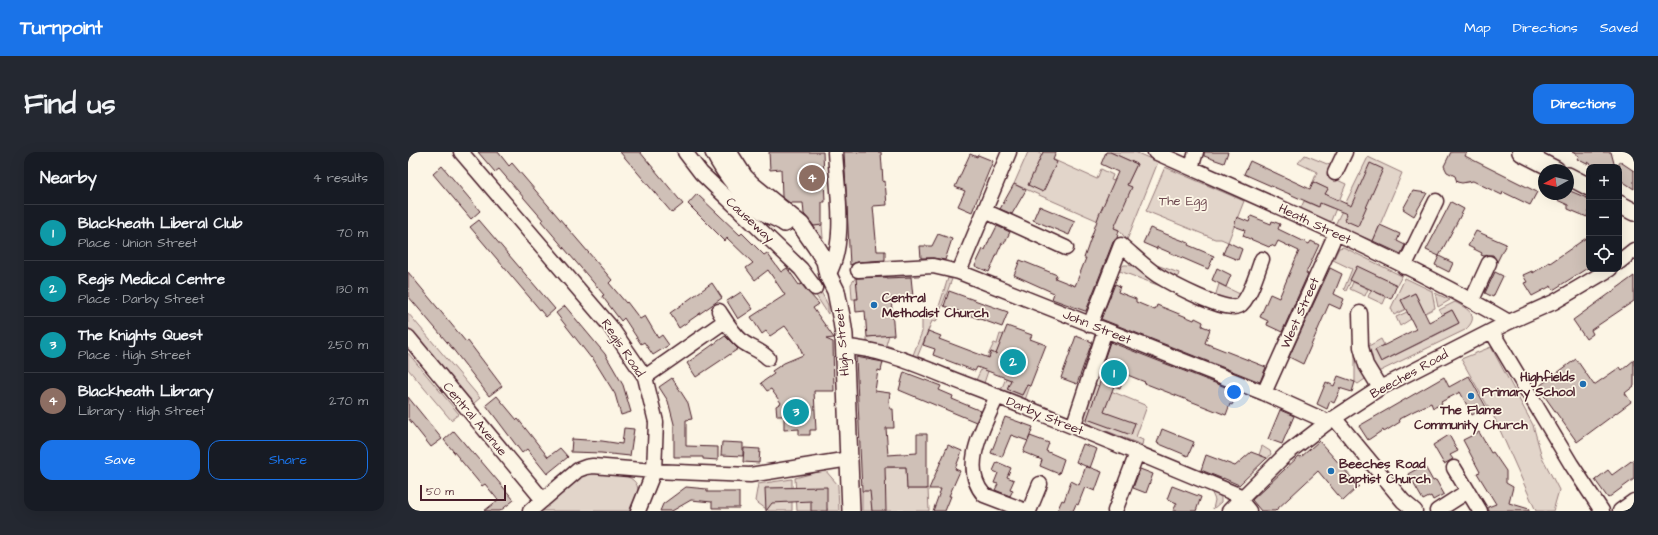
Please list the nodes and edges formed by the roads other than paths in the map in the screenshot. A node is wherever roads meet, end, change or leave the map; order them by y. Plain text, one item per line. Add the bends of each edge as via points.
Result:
1 (462, 152) edge
2 (684, 152) edge
3 (714, 152) edge
4 (728, 152) edge
5 (835, 152) edge
6 (1009, 152) edge
7 (1155, 152) edge
8 (1196, 152) edge
9 (1345, 152) edge
10 (1521, 152) edge
11 (1544, 164) edge
12 (1191, 168) junction
13 (1335, 173) dead end
14 (1574, 179) edge
15 (1586, 185) edge
16 (1436, 201) dead end
17 (1622, 206) edge
18 (985, 211) junction
19 (1634, 212) edge
20 (1336, 233) junction
21 (1066, 248) dead end
22 (1634, 250) edge
23 (1262, 259) dead end
24 (1622, 260) edge
25 (1489, 263) dead end
26 (1404, 267) junction
27 (858, 270) dead end
28 (959, 272) junction
29 (1605, 272) edge
30 (828, 275) junction
31 (815, 288) dead end
32 (1472, 300) junction
33 (1360, 313) dead end
34 (1509, 322) junction
35 (1090, 325) junction
36 (1105, 330) junction
37 (1492, 332) junction
38 (408, 338) edge
39 (844, 347) junction
40 (768, 358) dead end
41 (645, 377) junction
42 (1380, 388) junction
43 (1264, 393) junction
44 (997, 396) junction
45 (1331, 420) junction
46 (1073, 427) junction
47 (1137, 453) junction
48 (849, 459) junction
49 (1454, 468) dead end
50 (654, 470) junction
51 (1040, 484) dead end
52 (1468, 491) junction
53 (1241, 498) junction
54 (543, 500) junction
55 (1634, 501) edge
56 (530, 511) edge
57 (638, 511) edge
58 (851, 511) edge
59 (1028, 511) edge
60 (1114, 511) edge
61 (1229, 511) edge
62 (1249, 511) edge
63 (1415, 511) edge
64 (1437, 511) edge
65 (1480, 511) edge
66 (1602, 511) edge
67 (1620, 511) edge

1 - 41 street, Regis Road via 610,326
2 - 31 street, Causeway via 701,172 801,269
3 - 30 main road via 739,189 765,212 786,224 804,241
4 - 30 main road via 744,177 801,226 825,260
5 - 30 street via 839,244 833,267
6 - 18 street
7 - 12 street, Heath Street
8 - 12 street
9 - 13 street
10 - 11 main road
12 - 20 street, Heath Street
14 - 15 main road
16 - 26 street
17 - 19 main road
18 - 21 street
18 - 28 street
20 - 26 street, Heath Street
20 - 43 street, West Street
22 - 24 street
23 - 35 street via 1245,301 1239,306 1231,307 1222,306 1186,291 1158,275 1121,245
25 - 32 street
26 - 32 street, Heath Street
27 - 28 street, John Street via 933,266
28 - 35 street, John Street
29 - 34 street, Beeches Road via 1554,302
30 - 39 main road, High Street via 836,291
32 - 34 street, Heath Street
33 - 42 street via 1360,347 1366,365
34 - 37 street, Beeches Road
35 - 36 street, John Street
36 - 43 street, John Street
36 - 46 street
37 - 42 street, Beeches Road
37 - 66 street
38 - 54 street, Central Avenue
39 - 44 street, Darby Street via 865,348
39 - 48 main road, High Street
40 - 41 street via 744,343 722,316
41 - 50 street, Regis Road via 656,422
42 - 45 street, Beeches Road
43 - 45 street, John Street
44 - 46 street, Darby Street
44 - 59 street via 976,448 976,481 984,495
45 - 53 street, Beeches Road via 1285,455
45 - 63 street via 1403,501
46 - 47 street, Darby Street
47 - 53 street, Darby Street
47 - 60 street
48 - 50 street via 750,475
48 - 58 main road, High Street
49 - 52 street
50 - 54 street via 586,467 578,470
50 - 57 street, Regis Road
51 - 59 street
52 - 64 street
52 - 65 street
53 - 61 street, Beeches Road
53 - 62 street
54 - 56 street
55 - 67 street

